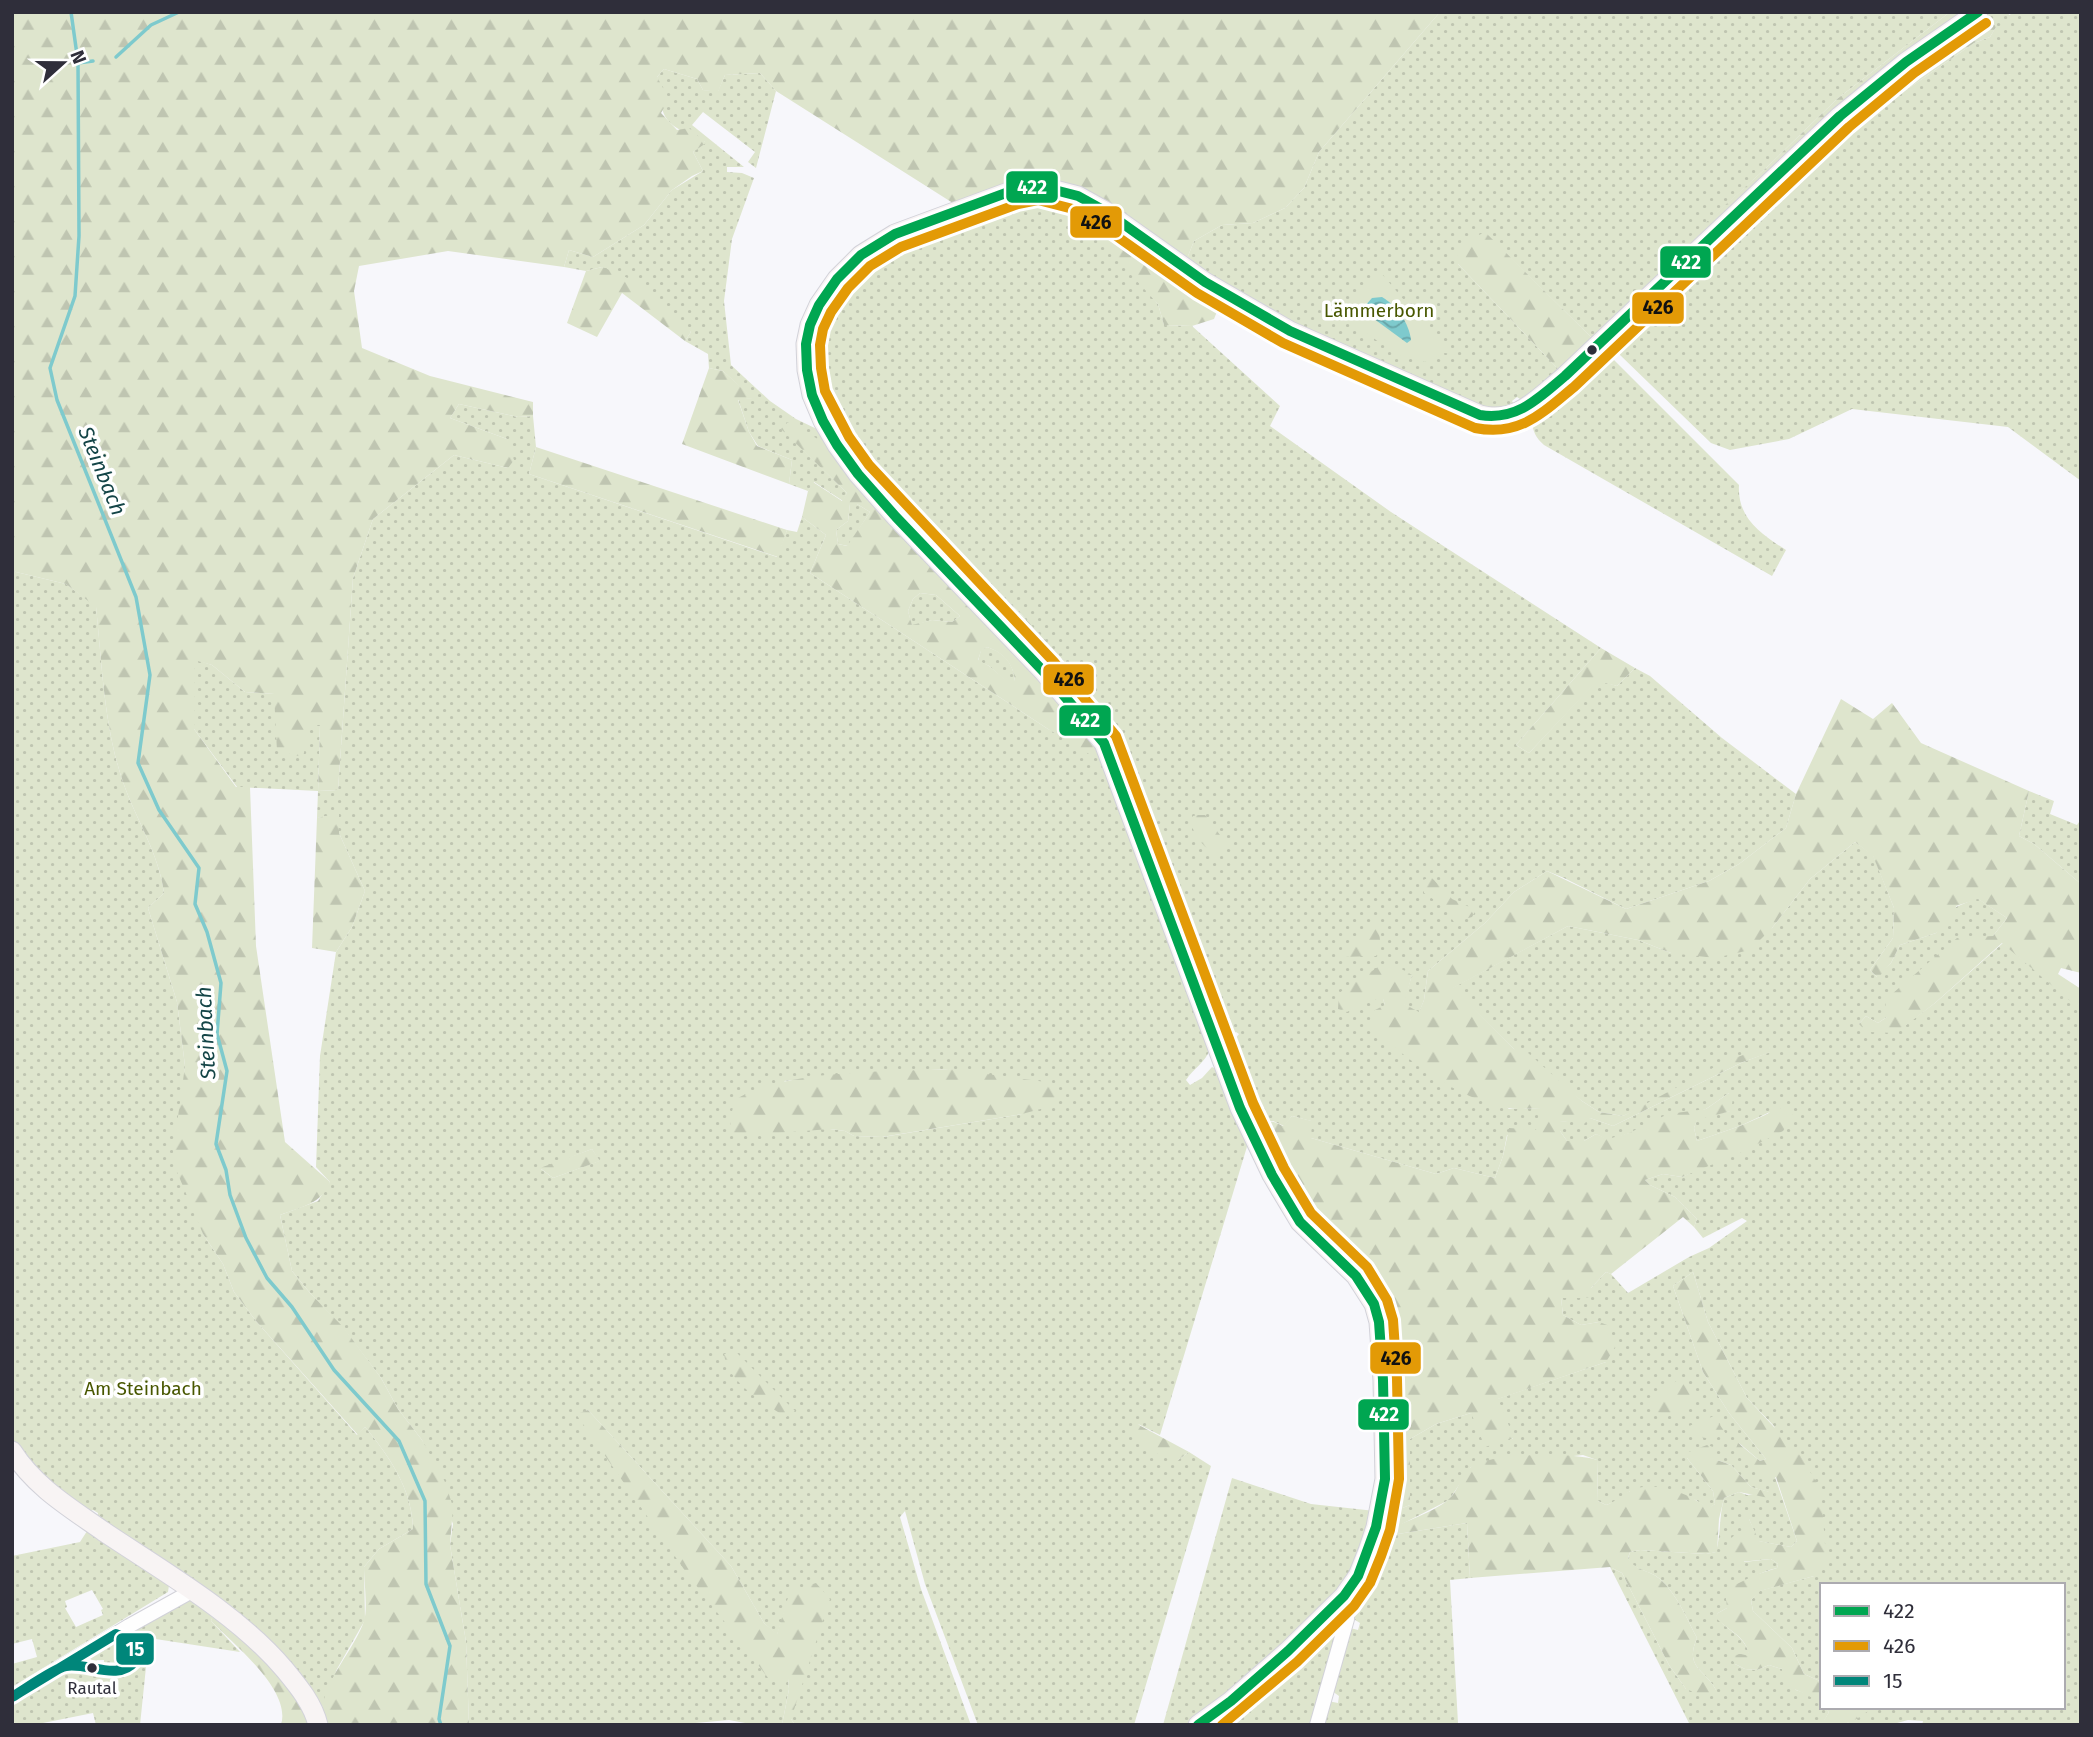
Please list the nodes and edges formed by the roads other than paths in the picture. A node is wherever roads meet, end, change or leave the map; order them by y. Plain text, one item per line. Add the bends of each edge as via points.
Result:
1 (1978, 12) edge
2 (12, 1451) edge
3 (192, 1591) junction
4 (1344, 1596) junction
5 (12, 1697) edge
6 (318, 1725) edge
7 (1198, 1725) edge
8 (1317, 1725) edge

1 - 4 street via 1840,116 1564,376 1525,409 1508,417 1480,415 1290,331 1205,282 1078,195 1039,186 1014,190 895,234 861,255 825,296 810,325 806,344 812,395 837,445 888,509 1044,672 1104,743 1240,1108 1272,1175 1300,1222 1356,1276 1374,1304 1383,1380 1385,1479 1368,1551
2 - 3 street via 58,1500
3 - 5 street
3 - 6 street via 279,1663 299,1687
4 - 7 street via 1288,1651
4 - 8 street via 1346,1619

